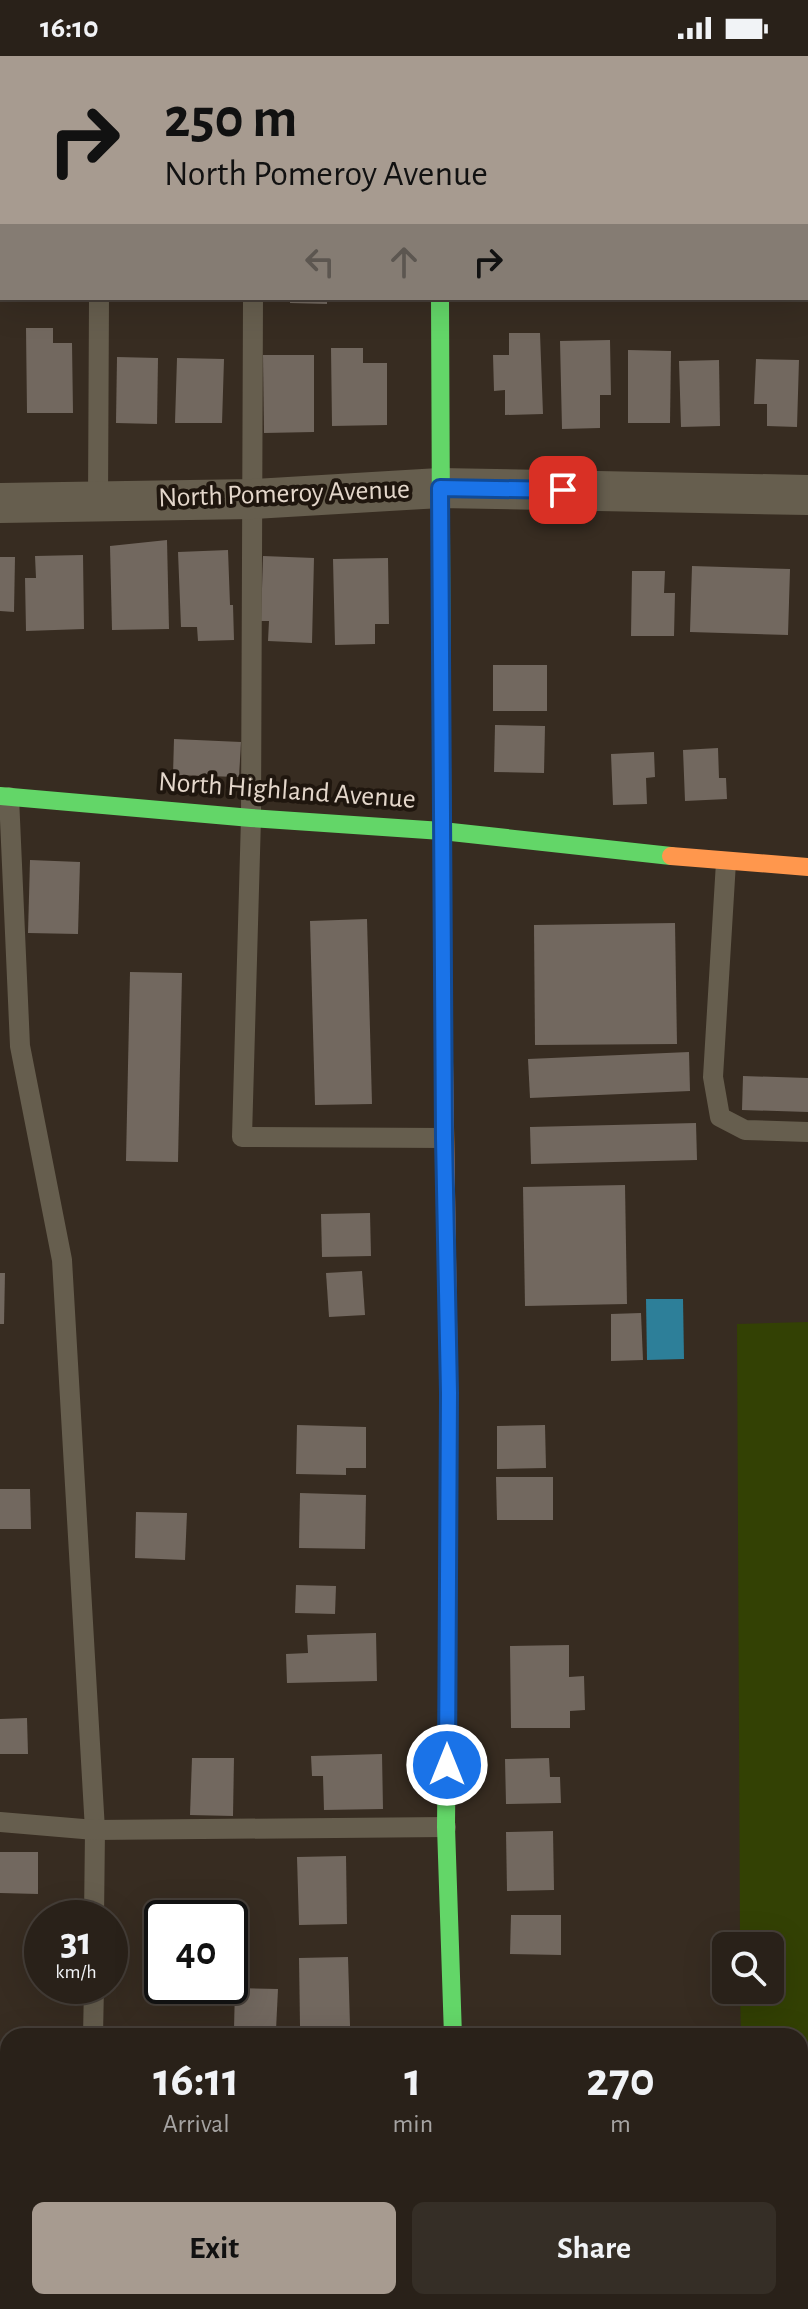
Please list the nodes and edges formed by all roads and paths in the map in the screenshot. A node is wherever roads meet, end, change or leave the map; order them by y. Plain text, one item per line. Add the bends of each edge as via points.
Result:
1 (99, 300) edge
2 (253, 300) edge
3 (440, 300) edge
4 (440, 488) junction
5 (808, 495) edge
6 (253, 499) junction
7 (98, 501) junction
8 (0, 503) edge
9 (5, 796) edge
10 (251, 818) junction
11 (442, 831) junction
12 (726, 862) junction
13 (808, 867) edge
14 (808, 1132) edge
15 (444, 1138) junction
16 (0, 1822) edge
17 (446, 1827) junction
18 (95, 1830) junction
19 (94, 1900) edge
20 (94, 2004) edge
21 (93, 2028) edge
22 (453, 2028) edge

1 - 7 lane
2 - 6 lane
3 - 4 street
4 - 5 street, North Pomeroy Avenue
4 - 6 street, North Pomeroy Avenue
4 - 11 street
6 - 7 street, North Pomeroy Avenue
6 - 10 lane
7 - 8 street, North Pomeroy Avenue
9 - 10 street, North Highland Avenue
9 - 18 lane via 20,1046 62,1260
10 - 11 street, North Highland Avenue
10 - 15 lane via 242,1137
11 - 12 street, North Highland Avenue
11 - 15 street
12 - 13 street, North Highland Avenue
12 - 14 lane via 713,1077 720,1117 745,1130
15 - 17 street via 449,1393
16 - 18 lane
17 - 18 lane
17 - 22 street
18 - 19 lane
20 - 21 lane

